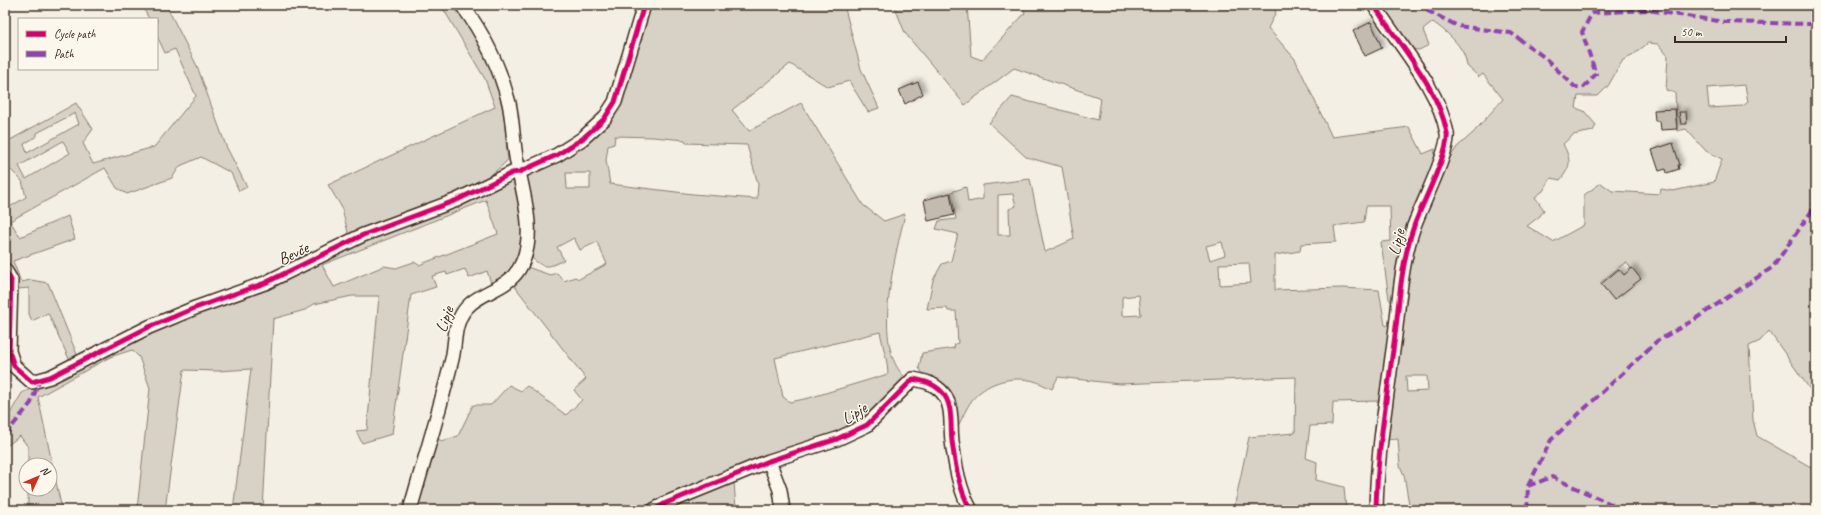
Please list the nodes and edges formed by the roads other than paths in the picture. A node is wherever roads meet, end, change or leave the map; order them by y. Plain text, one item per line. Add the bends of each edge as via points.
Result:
1 (462, 5) edge
2 (644, 5) edge
3 (1374, 5) edge
4 (518, 168) junction
5 (5, 270) edge
6 (769, 461) junction
7 (410, 510) edge
8 (654, 510) edge
9 (783, 510) edge
10 (971, 510) edge
11 (1376, 510) edge

1 - 4 street, Lipje via 475,23 494,61 509,103
2 - 4 street, Bevče via 615,102 604,119 582,139 557,155
3 - 11 street, Lipje via 1423,76 1439,108 1447,134 1445,150 1416,221 1408,248 1397,306 1377,466
4 - 5 street, Bevče via 457,200 363,235 264,282 149,327 50,377 32,382 14,366 9,351 11,280
4 - 7 street, Lipje via 525,200 528,244 520,269 509,280 469,303 463,311
6 - 8 street, Lipje
6 - 9 street via 780,490
6 - 10 street, Lipje via 837,439 867,425 913,379 930,383 942,391 948,402 956,467

